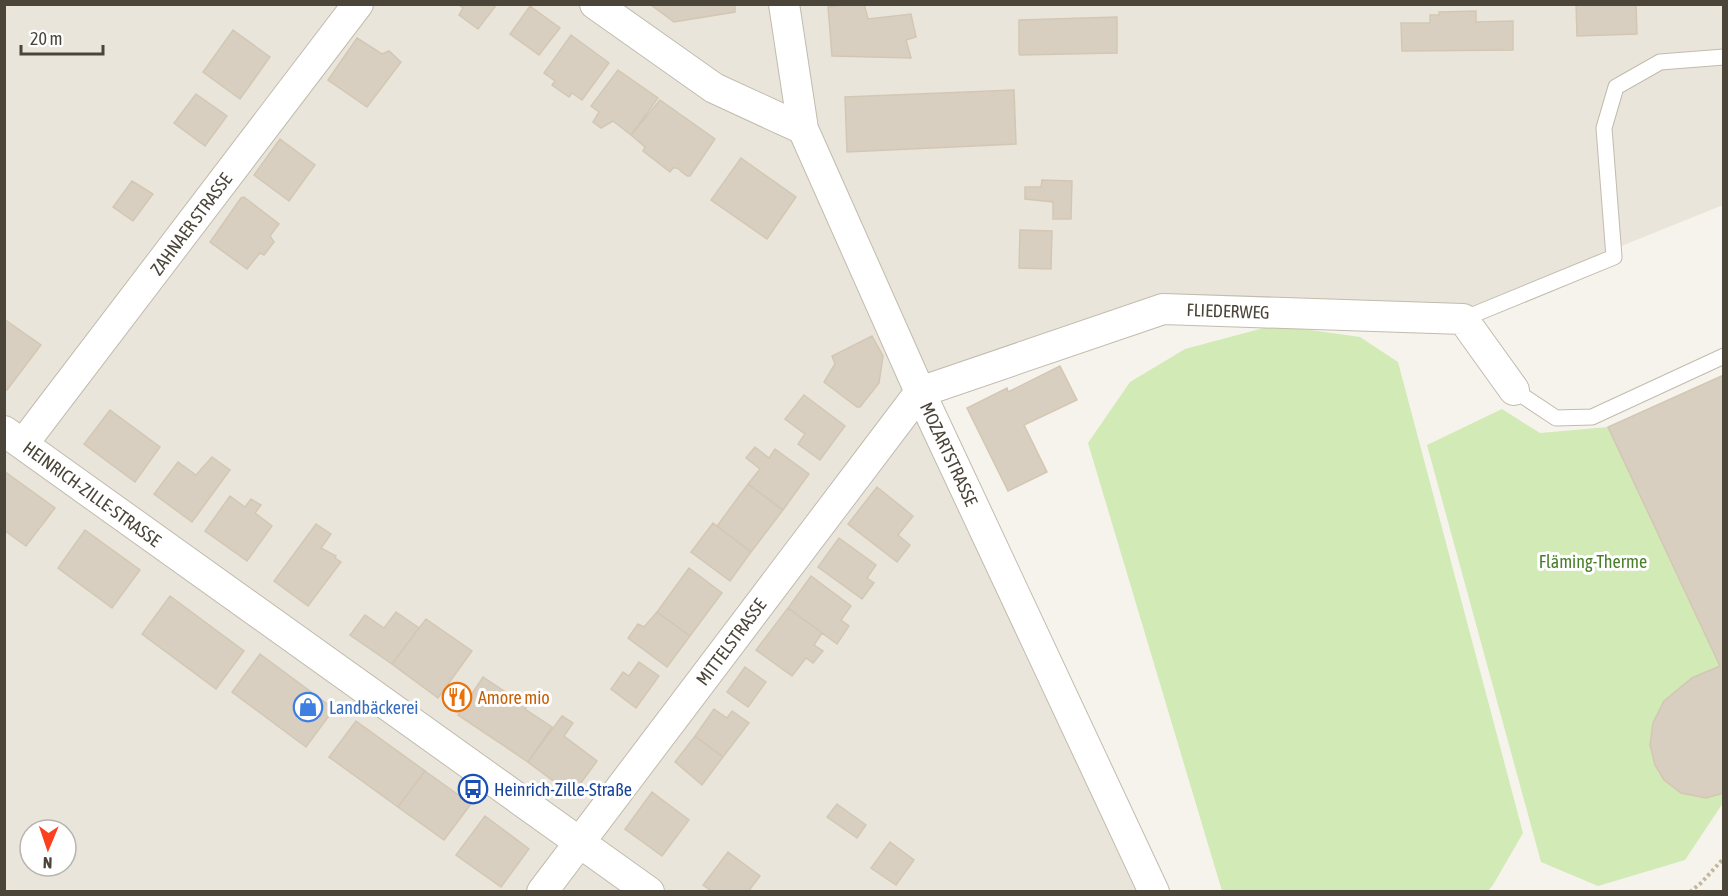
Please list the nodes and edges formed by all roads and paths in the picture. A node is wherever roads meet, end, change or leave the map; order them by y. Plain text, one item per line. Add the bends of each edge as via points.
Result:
1 (358, 4) edge
2 (595, 4) edge
3 (784, 4) edge
4 (1724, 57) edge
5 (803, 129) junction
6 (1463, 319) junction
7 (1724, 356) edge
8 (1514, 390) joint
9 (920, 392) junction
10 (14, 438) edge
11 (580, 843) junction
12 (1724, 858) edge
13 (542, 891) edge
14 (649, 891) edge
15 (1154, 891) edge
16 (1690, 891) edge

1 - 10 street, ZAHNAER STRASSE
2 - 5 street via 714,88
3 - 5 street, MOZARTSTRASSE
4 - 6 lane via 1660,62 1616,87 1604,128 1614,257
5 - 9 street, MOZARTSTRASSE
6 - 8 street
6 - 9 street, FLIEDERWEG via 1163,309
7 - 8 lane via 1592,417 1556,418
9 - 11 street, MITTELSTRASSE
9 - 15 street, MOZARTSTRASSE
10 - 11 street, HEINRICH-ZILLE-STRASSE
11 - 13 street, MITTELSTRASSE
11 - 14 street, HEINRICH-ZILLE-STRASSE
12 - 16 path

